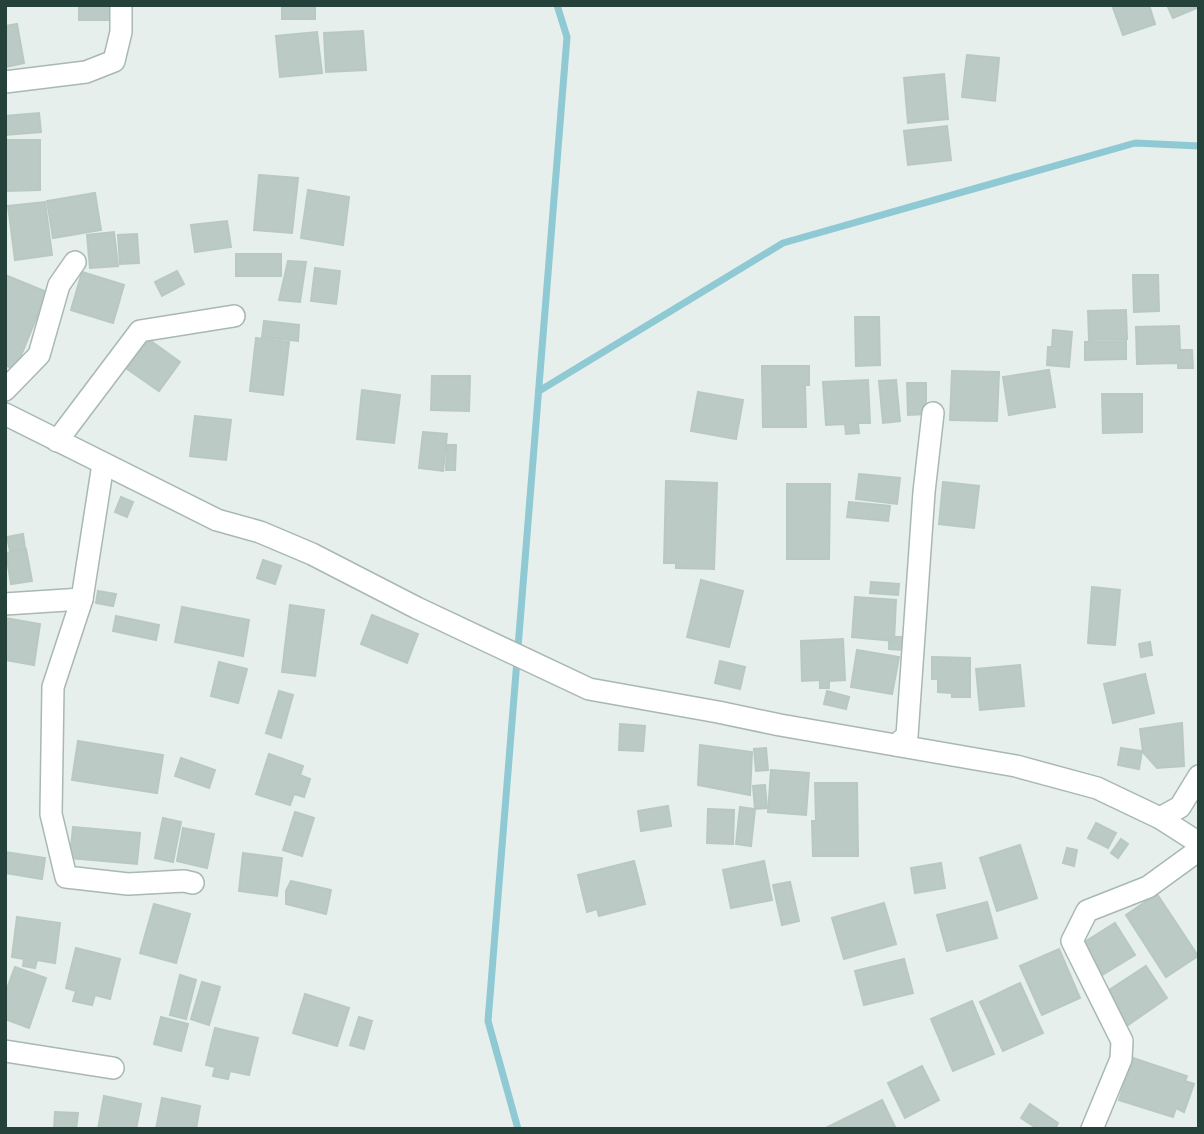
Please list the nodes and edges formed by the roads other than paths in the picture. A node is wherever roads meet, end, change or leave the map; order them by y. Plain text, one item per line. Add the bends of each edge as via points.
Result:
1 (121, 5) edge
2 (5, 82) edge
3 (75, 262) dead end
4 (234, 316) dead end
5 (5, 390) edge
6 (933, 413) dead end
7 (10, 423) edge
8 (57, 441) junction
9 (103, 464) junction
10 (82, 599) junction
11 (5, 604) edge
12 (896, 746) junction
13 (1199, 776) edge
14 (1160, 818) junction
15 (1199, 843) edge
16 (1199, 850) edge
17 (193, 883) dead end
18 (5, 1051) edge
19 (113, 1068) dead end
20 (1092, 1129) edge

1 - 2 street via 114,61 86,72
3 - 5 street via 59,285 39,355
4 - 8 street via 140,331
6 - 12 street via 906,736
7 - 8 street
8 - 9 street
9 - 10 street
9 - 12 street via 217,520 312,554 589,689
10 - 11 street
10 - 17 street via 53,687 51,814 66,877 128,884
12 - 14 street via 1016,766 1097,788
13 - 14 street via 1180,807
14 - 15 street
16 - 20 street via 1148,887 1087,911 1072,941 1122,1041 1121,1059
18 - 19 street

